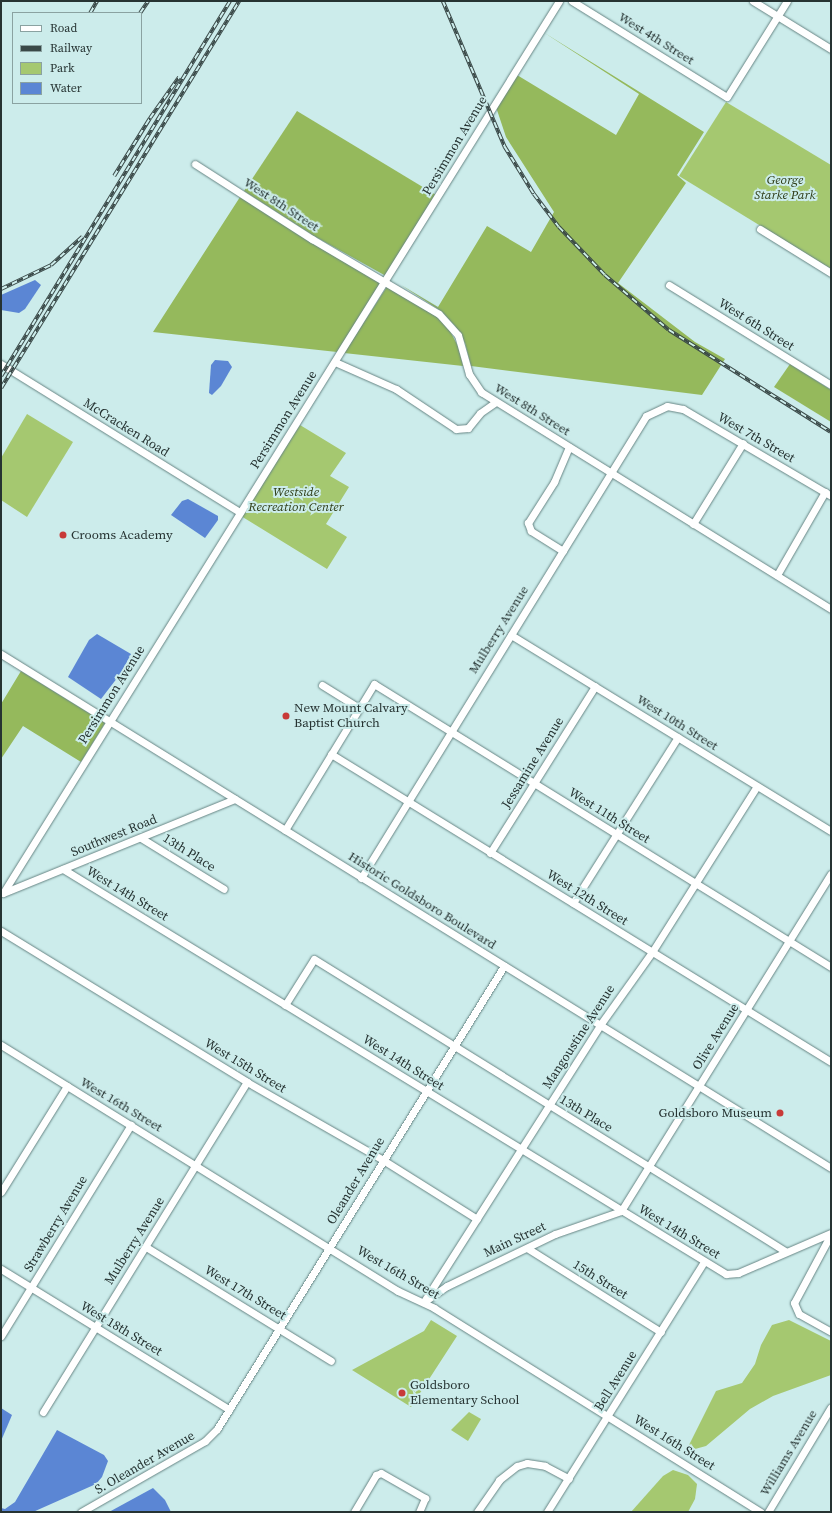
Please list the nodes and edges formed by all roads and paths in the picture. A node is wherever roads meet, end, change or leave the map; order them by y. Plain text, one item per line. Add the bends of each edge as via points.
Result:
1 (559, 1) edge
2 (572, 1) edge
3 (754, 1) edge
4 (788, 1) edge
5 (778, 16) junction
6 (831, 49) edge
7 (195, 164) dead end
8 (760, 229) dead end
9 (831, 273) edge
10 (387, 281) junction
11 (669, 285) dead end
12 (335, 362) junction
13 (1, 364) edge
14 (831, 385) edge
15 (496, 402) junction
16 (667, 406) joint
17 (743, 443) junction
18 (569, 447) junction
19 (611, 473) junction
20 (828, 494) edge
21 (240, 512) junction
22 (693, 524) junction
23 (563, 551) junction
24 (777, 575) junction
25 (831, 609) edge
26 (510, 635) junction
27 (1, 654) edge
28 (322, 685) dead end
29 (595, 686) junction
30 (359, 708) junction
31 (110, 722) junction
32 (451, 731) junction
33 (678, 738) junction
34 (331, 754) junction
35 (535, 783) junction
36 (757, 786) junction
37 (235, 800) junction
38 (408, 801) junction
39 (285, 830) junction
40 (831, 832) edge
41 (616, 834) junction
42 (141, 838) junction
43 (490, 853) junction
44 (63, 869) junction
45 (831, 874) edge
46 (361, 878) junction
47 (695, 885) junction
48 (224, 889) dead end
49 (2, 894) edge
50 (573, 903) junction
51 (1, 931) edge
52 (788, 941) junction
53 (652, 952) junction
54 (504, 966) junction
55 (831, 967) edge
56 (285, 1005) junction
57 (746, 1011) junction
58 (600, 1025) junction
59 (1, 1046) edge
60 (454, 1046) junction
61 (831, 1062) edge
62 (247, 1082) junction
63 (67, 1086) junction
64 (700, 1086) junction
65 (426, 1091) junction
66 (549, 1106) junction
67 (131, 1125) junction
68 (521, 1150) junction
69 (383, 1160) junction
70 (196, 1165) junction
71 (650, 1167) junction
72 (831, 1168) edge
73 (1, 1192) edge
74 (621, 1211) junction
75 (477, 1219) junction
76 (831, 1234) edge
77 (146, 1247) junction
78 (330, 1248) junction
79 (527, 1248) junction
80 (785, 1251) junction
81 (704, 1262) junction
82 (1, 1269) edge
83 (31, 1288) junction
84 (424, 1302) junction
85 (95, 1328) junction
86 (279, 1328) junction
87 (660, 1332) junction
88 (831, 1332) edge
89 (1, 1336) edge
90 (331, 1361) dead end
91 (831, 1407) edge
92 (229, 1409) junction
93 (43, 1412) dead end
94 (609, 1416) junction
95 (569, 1479) junction
96 (81, 1512) edge
97 (354, 1512) edge
98 (419, 1512) edge
99 (477, 1512) edge
100 (547, 1512) edge
101 (761, 1512) edge
102 (768, 1512) edge

1 - 10 street, Persimmon Avenue
2 - 5 street, West 4th Street via 727,97
3 - 5 street
4 - 5 street
5 - 6 street
7 - 10 street, West 8th Street via 312,239
8 - 9 street
10 - 12 street, Persimmon Avenue
10 - 15 street, West 8th Street via 439,314 453,328 462,345 472,379 481,392
11 - 14 street, West 6th Street
12 - 15 street via 396,389 456,429 468,428 480,413
12 - 21 street, Persimmon Avenue
13 - 21 street, McCracken Road
15 - 18 street, West 8th Street
16 - 17 street, West 7th Street via 682,410
16 - 19 street, Mulberry Avenue via 646,416
17 - 20 street, West 7th Street
17 - 22 street
18 - 19 street, West 8th Street
18 - 23 street via 554,482 527,527
19 - 22 street, West 8th Street
19 - 23 street, Mulberry Avenue
20 - 24 street
21 - 31 street, Persimmon Avenue
22 - 24 street, West 8th Street
23 - 26 street, Mulberry Avenue
24 - 25 street, West 8th Street
26 - 29 street, West 10th Street
26 - 32 street, Mulberry Avenue
27 - 31 street, Historic Goldsboro Boulevard
28 - 30 street
29 - 33 street, West 10th Street
29 - 35 street, Jessamine Avenue
30 - 32 street, West 11th Street via 374,684
30 - 34 street
31 - 37 street, Historic Goldsboro Boulevard
31 - 49 street, Persimmon Avenue
32 - 35 street, West 11th Street
32 - 38 street, Mulberry Avenue
33 - 36 street, West 10th Street
33 - 41 street
34 - 38 street, West 12th Street
34 - 39 street
35 - 41 street, West 11th Street
35 - 43 street, Jessamine Avenue
36 - 40 street, West 10th Street
36 - 47 street, Mangoustine Avenue
37 - 39 street, Historic Goldsboro Boulevard
37 - 42 street, Southwest Road
38 - 43 street, West 12th Street
38 - 46 street, Mulberry Avenue
39 - 46 street, Historic Goldsboro Boulevard
41 - 47 street, West 11th Street
41 - 50 street
42 - 44 street, Southwest Road
42 - 48 street, 13th Place
43 - 50 street, West 12th Street
44 - 49 street, Southwest Road
44 - 56 street, West 14th Street
45 - 52 street, Olive Avenue
46 - 54 street, Historic Goldsboro Boulevard
47 - 52 street, West 11th Street
47 - 53 street, Mangoustine Avenue
50 - 53 street, West 12th Street
51 - 62 street, West 15th Street
52 - 55 street, West 11th Street
52 - 57 street, Olive Avenue
53 - 57 street, West 12th Street
53 - 58 street, Mangoustine Avenue
54 - 58 street, Historic Goldsboro Boulevard
54 - 60 street, Oleander Avenue
56 - 60 street, 13th Place via 314,959
56 - 65 street, West 14th Street
57 - 61 street, West 12th Street
57 - 64 street, Olive Avenue
58 - 64 street, Historic Goldsboro Boulevard
58 - 66 street, Mangoustine Avenue
59 - 63 street, West 16th Street
60 - 65 street, Oleander Avenue
60 - 66 street, 13th Place
62 - 69 street, West 15th Street
62 - 70 street, Mulberry Avenue
63 - 67 street, West 16th Street
63 - 73 street
64 - 71 street, Olive Avenue
64 - 72 street, Historic Goldsboro Boulevard
65 - 68 street, West 14th Street
65 - 69 street, Oleander Avenue
66 - 68 street, Mangoustine Avenue
66 - 71 street, 13th Place
67 - 70 street, West 16th Street
67 - 83 street, Strawberry Avenue
68 - 74 street, West 14th Street
68 - 75 street, Mangoustine Avenue
69 - 75 street, West 15th Street
69 - 78 street, Oleander Avenue
70 - 77 street, Mulberry Avenue
70 - 78 street, West 16th Street
71 - 74 street, Olive Avenue
71 - 80 street, 13th Place
74 - 79 street, Main Street via 555,1234
74 - 81 street, West 14th Street
75 - 84 street, Mangoustine Avenue
76 - 80 street
76 - 88 street via 794,1303 799,1314
77 - 85 street, Mulberry Avenue
77 - 86 street, West 17th Street
78 - 84 street, West 16th Street via 398,1291
78 - 86 street, Oleander Avenue
79 - 84 street, Main Street via 447,1286
79 - 87 street, 15th Street
80 - 81 street, West 14th Street via 731,1275
81 - 87 street, Bell Avenue
82 - 83 street, West 18th Street
83 - 85 street, West 18th Street
83 - 89 street, Strawberry Avenue
84 - 94 street, West 16th Street
85 - 92 street, West 18th Street
85 - 93 street, Mulberry Avenue
86 - 90 street, West 17th Street
86 - 92 street, Oleander Avenue
87 - 94 street, Bell Avenue
91 - 102 street, Williams Avenue
92 - 96 street, S. Oleander Avenue via 205,1441
94 - 95 street, Bell Avenue
94 - 101 street, West 16th Street
95 - 99 street via 540,1465 527,1463 517,1466 499,1480
95 - 100 street, Bell Avenue
97 - 98 street via 376,1475 384,1473 425,1498

